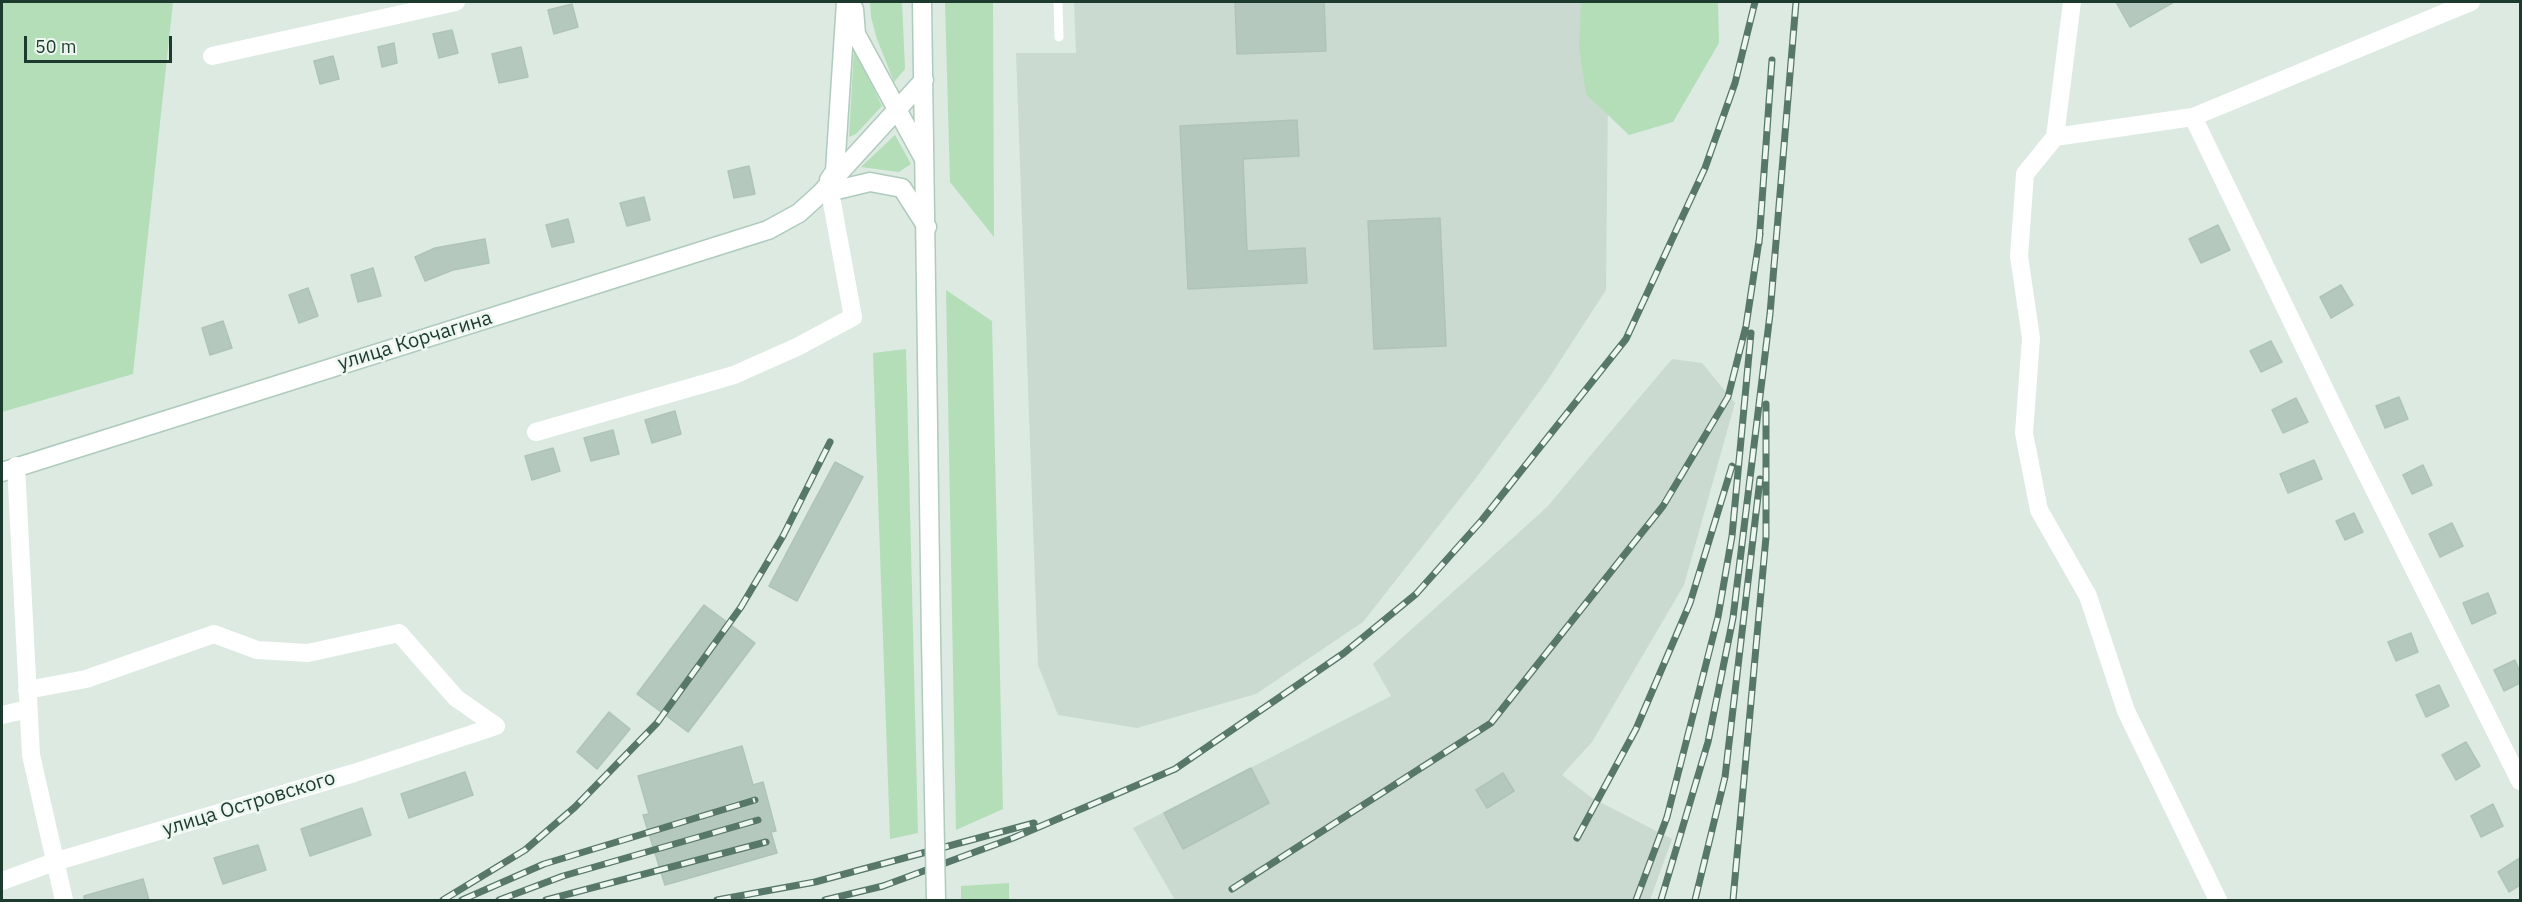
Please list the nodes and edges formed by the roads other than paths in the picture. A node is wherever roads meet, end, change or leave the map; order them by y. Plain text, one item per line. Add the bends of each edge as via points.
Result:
1 (456, 2) edge
2 (846, 2) edge
3 (853, 2) edge
4 (922, 2) edge
5 (1058, 2) edge
6 (2072, 2) edge
7 (2471, 2) edge
8 (1059, 37) dead end
9 (212, 56) dead end
10 (924, 80) junction
11 (897, 110) junction
12 (2193, 117) junction
13 (2055, 137) junction
14 (926, 163) junction
15 (825, 193) junction
16 (927, 227) junction
17 (536, 432) dead end
18 (9, 469) edge
19 (27, 690) junction
20 (28, 709) junction
21 (2, 715) edge
22 (2520, 781) edge
23 (54, 862) junction
24 (2, 881) edge
25 (64, 900) edge
26 (936, 900) edge
27 (2218, 900) edge

1 - 9 street
2 - 15 street via 835,171
3 - 11 street via 856,34
4 - 10 street
5 - 8 lane
6 - 13 street
7 - 12 street
10 - 11 street
10 - 14 street
11 - 14 street
11 - 15 street
12 - 13 street
12 - 22 street
13 - 27 street via 2025,174 2019,256 2031,338 2024,433 2038,510 2088,596 2127,711
14 - 16 street
15 - 16 street via 870,182 902,188
15 - 17 street via 853,316 734,375
15 - 18 street, улица Корчагина via 768,230
16 - 26 street, bridge
18 - 19 street
19 - 20 street
19 - 23 street, улица Островского via 86,679 214,633 257,650 308,653 399,633 456,698 496,726 354,773
20 - 21 street
20 - 23 street via 31,755
23 - 24 street, улица Островского
23 - 25 street

